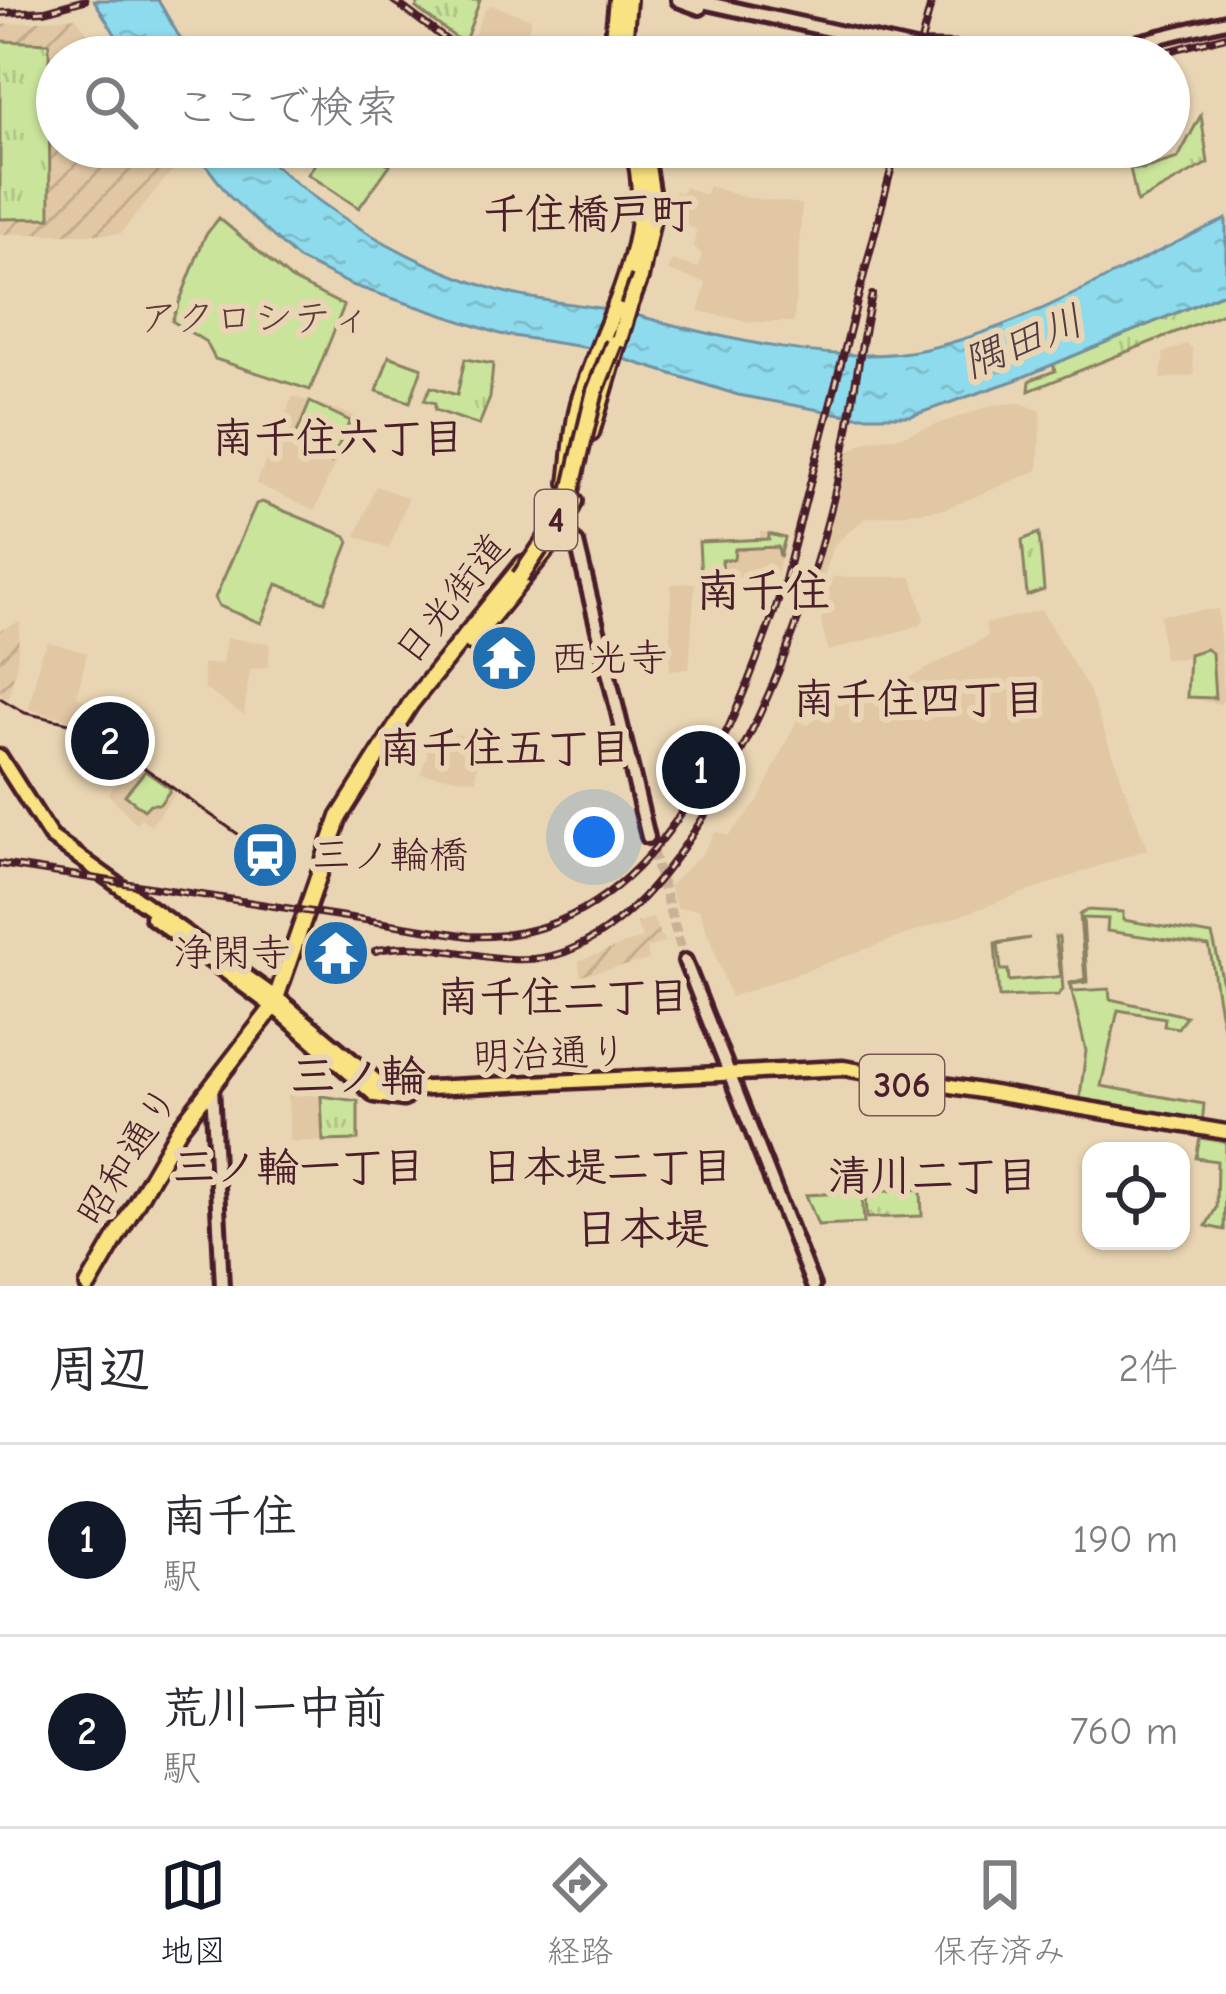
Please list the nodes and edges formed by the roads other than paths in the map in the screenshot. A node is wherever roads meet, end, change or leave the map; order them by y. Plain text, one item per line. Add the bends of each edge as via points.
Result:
1 (617, 0) edge
2 (628, 0) edge
3 (678, 0) edge
4 (694, 0) edge
5 (1226, 23) edge
6 (613, 36) edge
7 (625, 36) edge
8 (826, 36) edge
9 (856, 36) edge
10 (1166, 36) edge
11 (1176, 36) edge
12 (636, 168) edge
13 (647, 168) edge
14 (636, 274) junction
15 (629, 302) junction
16 (558, 527) junction
17 (462, 649) junction
18 (0, 757) edge
19 (0, 767) edge
20 (646, 839) tunnel mouth
21 (683, 961) tunnel mouth
22 (278, 1005) junction
23 (729, 1080) junction
24 (214, 1091) junction
25 (1226, 1135) edge
26 (92, 1286) edge
27 (226, 1286) edge
28 (810, 1286) edge

1 - 6 highway
2 - 7 highway
3 - 8 main road
4 - 9 main road
5 - 10 main road
5 - 11 main road
12 - 14 highway, 日光街道 / 4
13 - 14 highway, 日光街道 / 4 via 654,210
14 - 15 highway, 日光街道 / 4, bridge
15 - 16 highway, 日光街道 / 4, bridge
15 - 16 highway, 日光街道 / 4 via 596,356 578,407
15 - 17 highway, 日光街道 / 4, bridge via 595,391 567,508
16 - 17 highway, 日光街道 / 4
16 - 20 main road via 577,543
16 - 22 highway, 日光街道 / 4 via 410,703 339,817
17 - 22 highway, 日光街道 / 4 via 338,828
18 - 22 main road, 明治通り / 306 via 56,842
19 - 22 main road, 明治通り / 306 via 57,849
21 - 23 main road
22 - 23 main road, 明治通り / 306 via 385,1099
22 - 24 highway, 昭和通り / 4
23 - 25 main road, 明治通り / 306 via 843,1068
23 - 28 main road
24 - 26 highway, 昭和通り / 4 via 179,1129
24 - 27 main road

